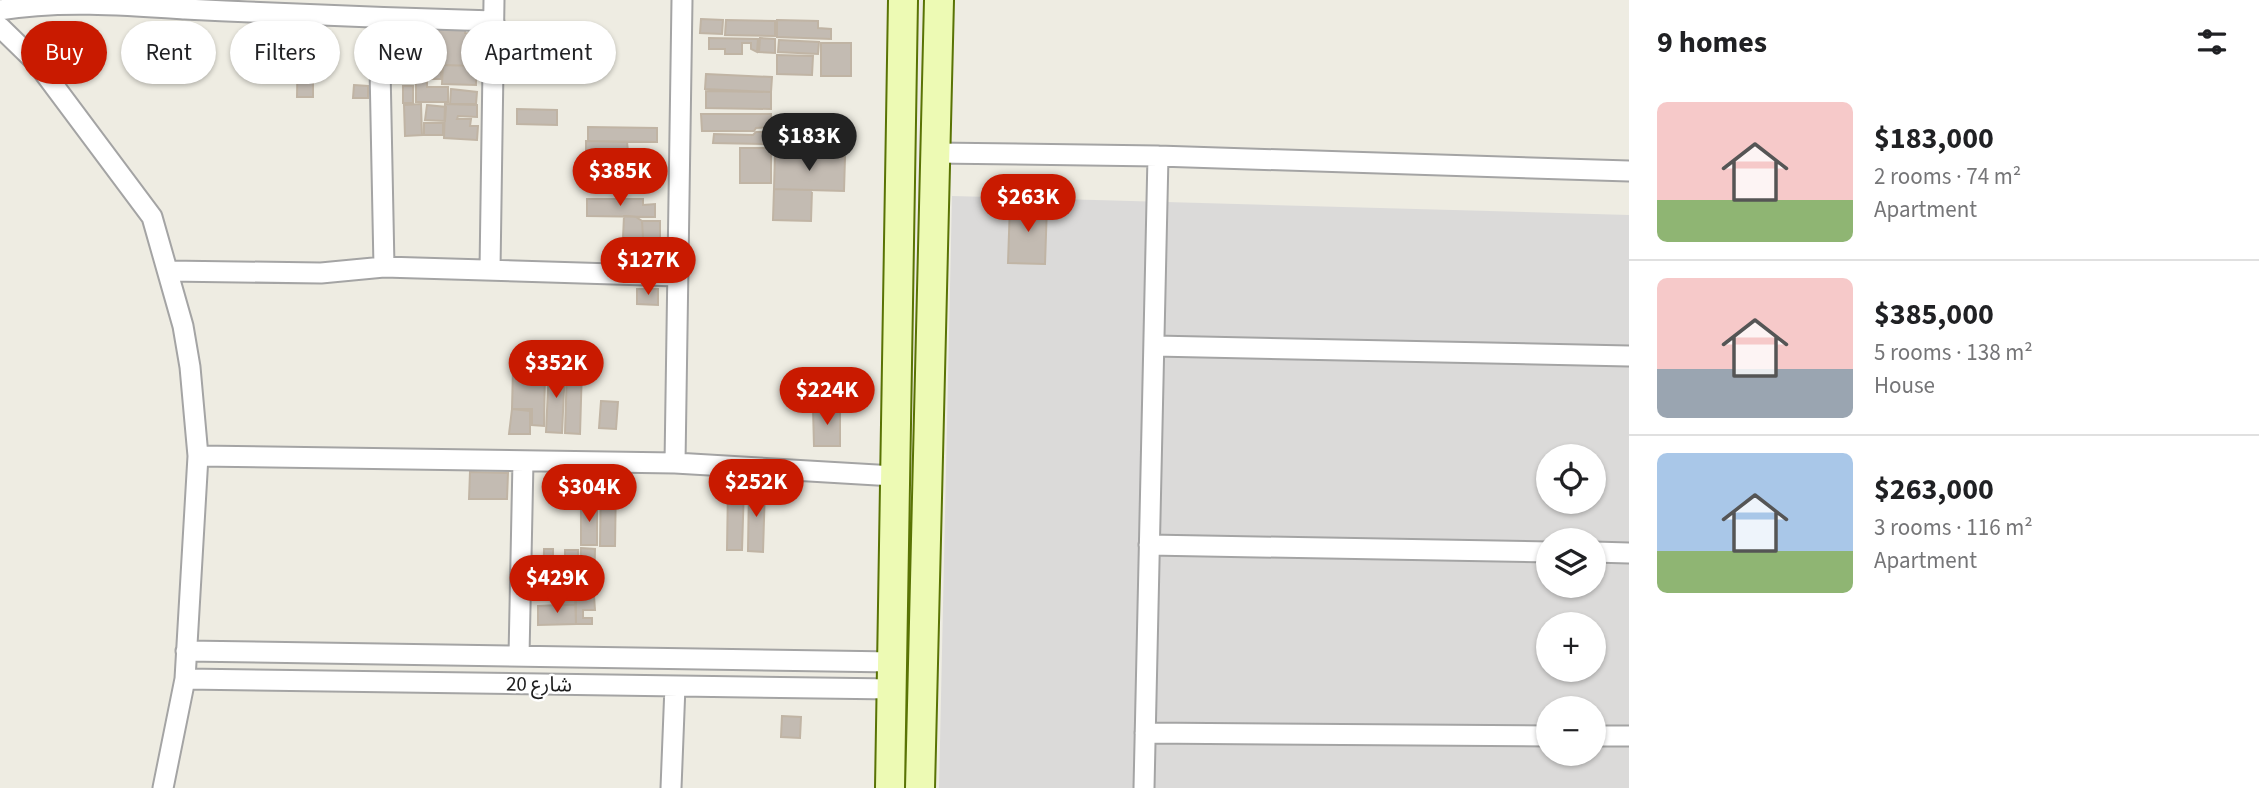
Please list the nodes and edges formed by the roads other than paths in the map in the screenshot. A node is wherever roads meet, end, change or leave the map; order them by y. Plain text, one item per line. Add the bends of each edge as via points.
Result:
1 (494, 0) edge
2 (682, 0) edge
3 (903, 0) edge
4 (939, 0) edge
5 (0, 10) edge
6 (379, 18) junction
7 (494, 21) joint
8 (0, 27) edge
9 (493, 84) edge
10 (935, 153) junction
11 (1158, 156) junction
12 (1629, 171) edge
13 (384, 267) junction
14 (490, 270) junction
15 (168, 271) junction
16 (678, 276) junction
17 (1155, 346) junction
18 (1629, 356) edge
19 (198, 456) junction
20 (523, 461) junction
21 (675, 463) junction
22 (894, 476) junction
23 (1149, 545) junction
24 (1536, 552) edge
25 (1606, 552) edge
26 (1629, 553) edge
27 (186, 651) junction
28 (519, 656) junction
29 (893, 662) junction
30 (185, 679) junction
31 (675, 686) junction
32 (893, 690) junction
33 (1145, 733) junction
34 (1536, 736) edge
35 (1606, 736) edge
36 (1629, 736) edge
37 (163, 788) edge
38 (671, 788) edge
39 (890, 788) edge
40 (920, 788) edge
41 (1144, 788) edge

1 - 7 street
2 - 16 street
3 - 22 main road
4 - 10 main road
5 - 6 street via 47,0
6 - 7 street
6 - 13 street
8 - 15 street via 37,63 152,217
9 - 14 street
10 - 11 street
10 - 40 main road
11 - 12 street
11 - 17 street
13 - 14 street
13 - 15 street via 321,272
14 - 16 street
15 - 19 street via 190,367
16 - 21 street
17 - 18 street
17 - 23 street
19 - 20 street
19 - 27 street
20 - 21 street
20 - 28 street
21 - 22 street
22 - 29 main road
23 - 24 street
23 - 33 street
25 - 26 street
27 - 28 street, شارع 20
27 - 30 street
28 - 29 street, شارع 20
29 - 32 main road
30 - 31 street, شارع 20
30 - 37 street
31 - 32 street, شارع 20
31 - 38 street
32 - 39 main road
33 - 34 street
33 - 41 street
35 - 36 street

